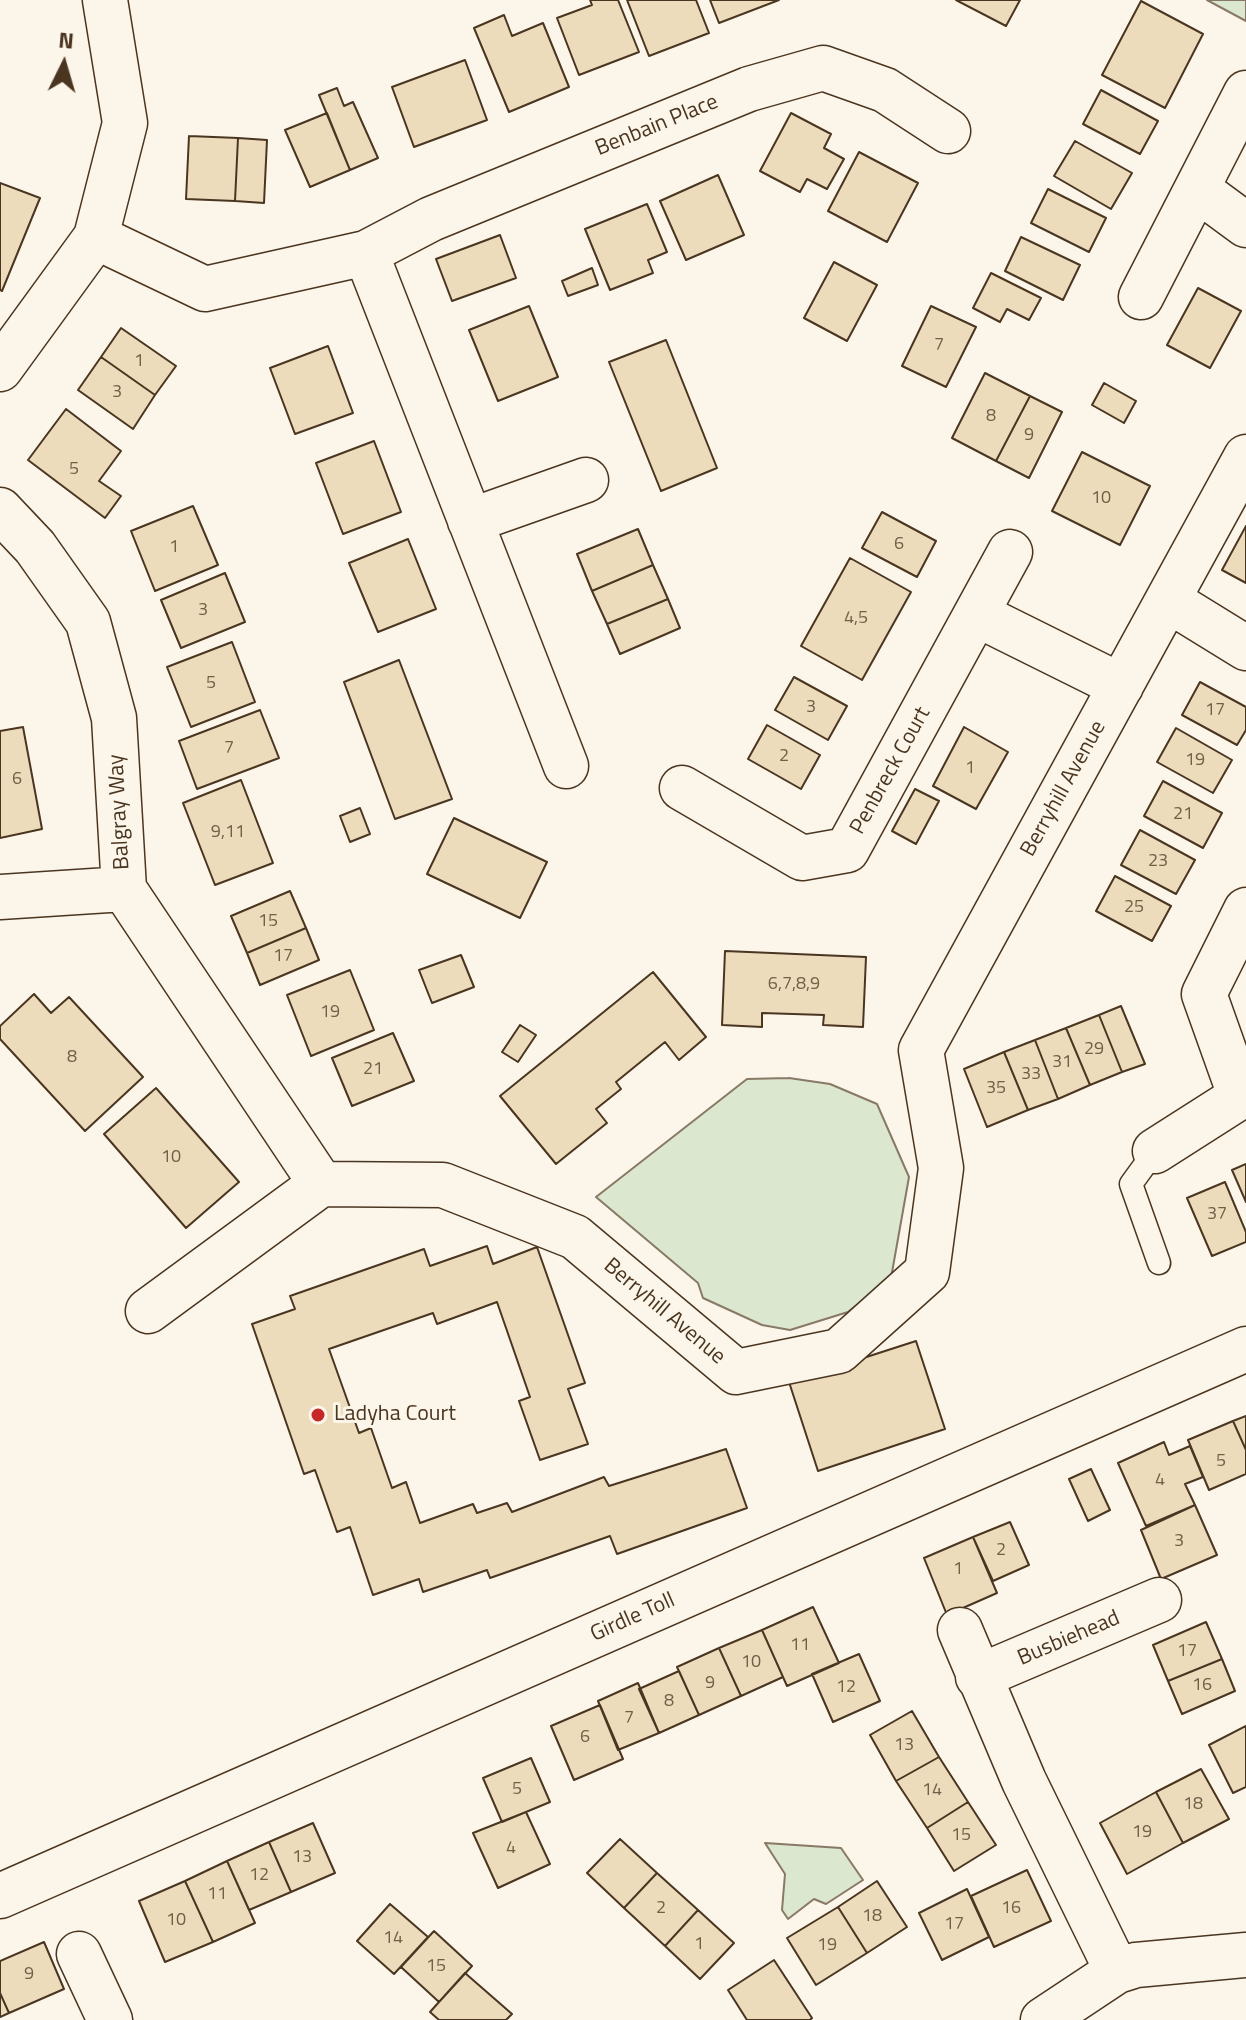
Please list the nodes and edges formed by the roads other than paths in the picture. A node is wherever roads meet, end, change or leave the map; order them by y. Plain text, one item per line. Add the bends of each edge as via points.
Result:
1 (105, 0) edge
2 (1246, 93) edge
3 (948, 131) dead end
4 (1197, 189) junction
5 (1246, 225) edge
6 (96, 237) junction
7 (366, 253) junction
8 (1141, 297) dead end
9 (0, 369) edge
10 (1246, 457) edge
11 (586, 480) dead end
12 (0, 510) edge
13 (470, 521) junction
14 (1010, 552) dead end
15 (1168, 600) junction
16 (978, 615) junction
17 (1246, 648) edge
18 (1121, 686) junction
19 (566, 766) dead end
20 (682, 788) dead end
21 (124, 889) junction
22 (0, 897) edge
23 (1246, 910) edge
24 (1243, 1094) edge
25 (1155, 1151) joint
26 (321, 1184) junction
27 (1159, 1263) dead end
28 (148, 1311) dead end
29 (1246, 1349) edge
30 (1159, 1600) dead end
31 (960, 1630) dead end
32 (978, 1677) junction
33 (10, 1891) edge
34 (79, 1954) dead end
35 (1246, 1955) edge
36 (1117, 1971) junction
37 (110, 2020) edge
38 (1043, 2020) edge

1 - 6 street via 125,123
2 - 4 street
3 - 7 street, Benbain Place via 885,90 823,68 749,89 431,219
4 - 5 street
4 - 8 street
6 - 7 street, Benbain Place via 205,289
6 - 9 street
7 - 13 street
10 - 15 street, Berryhill Avenue
11 - 13 street
12 - 21 street, Balgray Way via 35,547 88,622 114,718
13 - 19 street
14 - 16 street, Penbreck Court
15 - 17 street
15 - 18 street, Berryhill Avenue
16 - 18 street
16 - 20 street, Penbreck Court via 847,850 802,858
18 - 26 street, Berryhill Avenue via 921,1050 941,1168 927,1272 839,1351 736,1372 575,1237 443,1185
21 - 22 street
21 - 26 street, Balgray Way
23 - 24 street via 1204,994
24 - 25 street
25 - 27 lane via 1131,1184
26 - 28 street
29 - 33 street, Girdle Toll
30 - 32 street, Busbiehead
31 - 32 street
32 - 36 street
34 - 37 street
35 - 36 street
36 - 38 street

